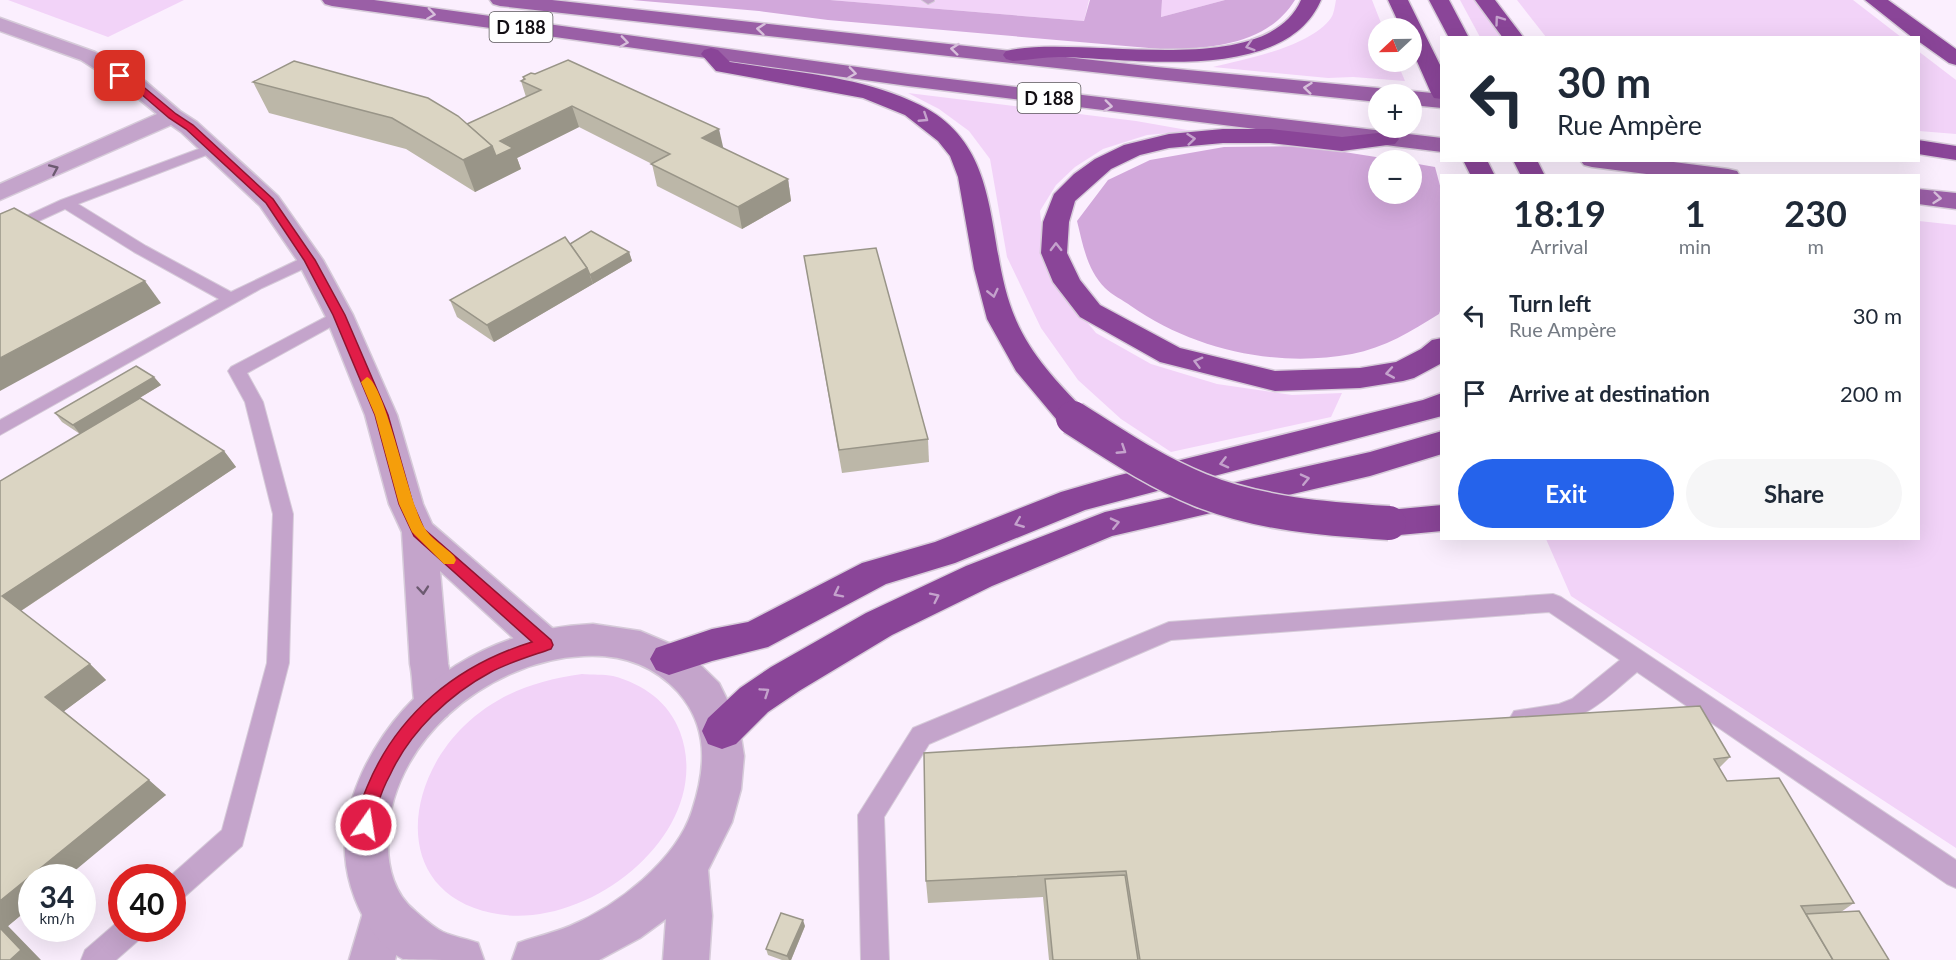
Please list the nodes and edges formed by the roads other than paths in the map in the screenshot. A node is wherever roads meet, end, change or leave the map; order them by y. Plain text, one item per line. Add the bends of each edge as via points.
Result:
1 (332, 0) edge
2 (501, 0) edge
3 (1311, 0) edge
4 (1398, 0) edge
5 (1439, 0) edge
6 (1485, 0) edge
7 (1875, 0) edge
8 (1406, 18) edge
9 (0, 24) edge
10 (1458, 36) edge
11 (1512, 36) edge
12 (1422, 52) edge
13 (711, 54) junction
14 (1013, 55) junction
15 (1956, 59) edge
16 (1440, 89) edge
17 (1368, 94) edge
18 (1422, 99) edge
19 (1440, 101) edge
20 (172, 116) junction
21 (1387, 139) junction
22 (1440, 145) edge
23 (212, 148) junction
24 (1920, 148) edge
25 (1956, 153) edge
26 (1601, 162) edge
27 (1463, 164) edge
28 (1480, 174) edge
29 (1710, 174) edge
30 (0, 193) edge
31 (1920, 196) edge
32 (1956, 201) edge
33 (66, 203) junction
34 (0, 234) edge
35 (310, 260) junction
36 (232, 299) junction
37 (339, 315) junction
38 (1440, 349) edge
39 (1440, 404) edge
40 (0, 428) edge
41 (1440, 443) edge
42 (1440, 518) edge
43 (419, 532) junction
44 (546, 645) junction
45 (669, 659) junction
46 (1636, 660) junction
47 (433, 704) junction
48 (1503, 720) edge
49 (722, 731) junction
50 (686, 865) junction
51 (1956, 875) edge
52 (186, 879) edge
53 (384, 912) junction
54 (115, 942) edge
55 (557, 958) edge
56 (95, 960) edge
57 (372, 960) edge
58 (461, 960) edge
59 (686, 960) edge
60 (875, 960) edge

1 -> 13 main road, D 188
14 -> 2 main road, D 188
3 -> 14 highway via 1300,21 1281,34 1225,53 1189,58 1057,51
4 - 8 highway
5 - 10 highway
11 -> 6 highway
7 - 15 highway
9 - 20 street via 88,56 137,86
12 - 16 highway
13 -> 21 main road, D 188
13 -> 42 highway, bridge via 723,68 887,99 912,110 950,139 963,158 972,183 996,303 1011,340 1033,376 1073,418 1134,458 1177,480 1241,504 1314,519 1389,523
17 -> 14 main road, D 188
18 - 19 main road
20 - 23 street
30 -> 20 street
21 - 22 main road, D 188
38 -> 21 highway via 1403,370 1360,378 1275,381 1226,369 1170,355 1090,311 1067,282 1054,253 1056,222 1063,199 1083,178 1132,150 1169,141 1223,136 1270,136 1342,144
23 - 33 lane
23 - 35 street via 269,201
24 - 25 main road
26 - 29 main road
27 - 28 highway
31 -> 32 main road
33 - 34 lane
33 - 36 lane
35 - 36 lane
35 - 37 street
36 - 40 lane
37 - 43 street via 381,415 406,504
37 - 52 lane via 237,370 254,402 283,514 278,663 233,837
39 -> 45 highway via 1074,501 943,553 875,573 755,636
49 -> 41 highway via 754,700 879,624 979,576 1094,529 1370,464
43 - 44 street
43 -> 47 street
44 - 45 street via 612,641 642,647
44 - 47 street via 486,667
45 - 49 street via 692,678 711,702
46 - 48 lane via 1580,706 1559,714
46 - 51 lane
46 - 60 lane via 1552,603 1168,631 921,736 871,814
47 - 53 street via 405,735 383,769 368,806 363,844 369,880
49 - 50 street via 720,796 707,831
50 - 55 street via 653,901 612,931
50 - 59 street
53 - 57 street
53 - 58 street via 405,934 429,950
54 - 56 lane

